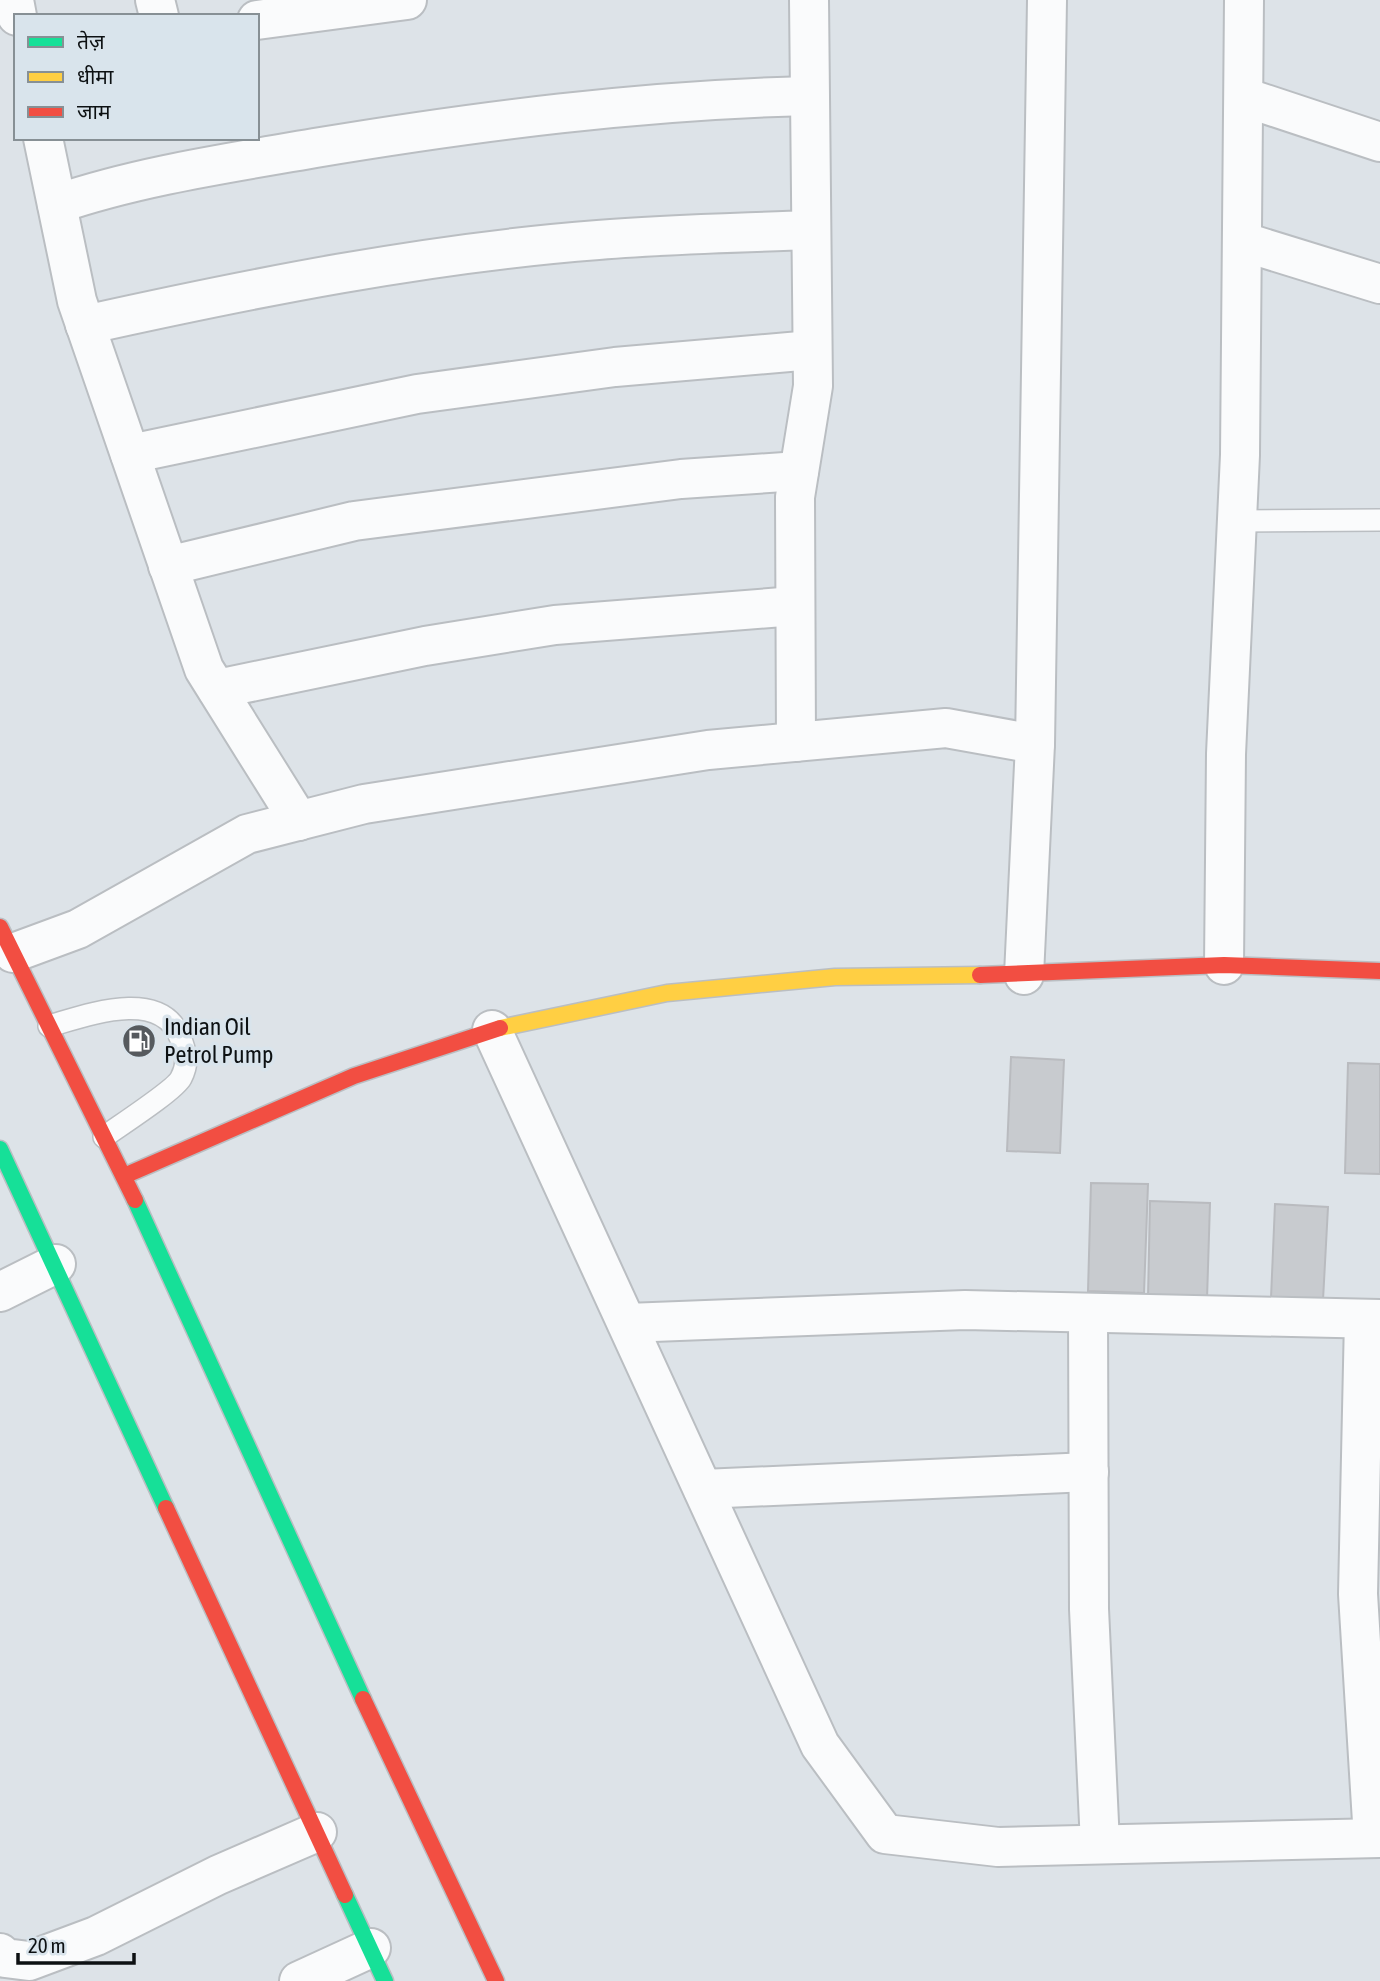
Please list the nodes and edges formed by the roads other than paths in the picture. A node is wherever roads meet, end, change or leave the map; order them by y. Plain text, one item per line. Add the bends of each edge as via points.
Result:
1 (407, 0) edge
2 (809, 0) edge
3 (1047, 0) edge
4 (1244, 0) edge
5 (277, 12) edge
6 (808, 96) junction
7 (1244, 97) junction
8 (43, 140) edge
9 (1380, 142) edge
10 (57, 204) junction
11 (810, 230) junction
12 (1244, 242) junction
13 (1380, 284) edge
14 (85, 325) junction
15 (812, 351) junction
16 (130, 454) junction
17 (799, 471) junction
18 (1380, 520) edge
19 (1237, 521) junction
20 (169, 566) junction
21 (795, 606) junction
22 (217, 689) junction
23 (796, 742) junction
24 (1035, 744) junction
25 (299, 821) junction
26 (6, 940) edge
27 (1224, 965) junction
28 (1380, 971) edge
29 (1024, 975) junction
30 (49, 1026) junction
31 (492, 1030) junction
32 (104, 1137) junction
33 (0, 1149) edge
34 (124, 1176) junction
35 (56, 1264) junction
36 (0, 1292) edge
37 (1088, 1313) junction
38 (1372, 1319) edge
39 (627, 1323) junction
40 (1089, 1472) junction
41 (703, 1489) junction
42 (317, 1832) junction
43 (1376, 1838) edge
44 (1100, 1844) junction
45 (22, 1965) edge
46 (378, 1965) edge
47 (299, 1981) edge
48 (496, 1981) edge

1 - 5 street
2 - 6 street
3 - 24 street
4 - 7 street
6 - 10 street via 714,98 465,123 262,157 92,191
6 - 11 street
7 - 9 street
7 - 12 street
8 - 10 street
10 - 14 street
11 - 14 street via 597,240 433,260 178,304
11 - 15 street
12 - 13 street
12 - 19 street
14 - 16 street
15 - 16 street via 628,366 417,394
15 - 17 street via 813,386
16 - 20 street
17 - 20 street via 681,479 354,521
17 - 21 street
18 - 19 lane
19 - 27 street via 1226,754
20 - 22 street via 204,669
21 - 22 street via 555,625
21 - 23 street
22 - 25 street
23 - 24 street via 946,729
23 - 25 street via 680,754 364,804
24 - 29 street
25 - 26 street via 247,834 78,929
26 - 30 main road
27 - 28 main road
27 - 29 main road
29 - 31 main road via 835,977 667,993
30 - 32 main road
30 - 32 lane via 115,1007 156,1013 177,1029 188,1056 181,1080
31 - 34 main road via 354,1076
31 - 39 street
32 - 34 main road
33 - 35 main road
34 - 48 main road
35 - 36 street
35 - 42 main road
37 - 38 street
37 - 39 street via 965,1310
37 - 40 street
38 - 43 street via 1358,1594
39 - 41 street
40 - 41 street
40 - 44 street via 1089,1609
41 - 44 street via 820,1745 885,1834 998,1847
42 - 45 street via 96,1936
42 - 46 main road
43 - 44 street
46 - 47 street

